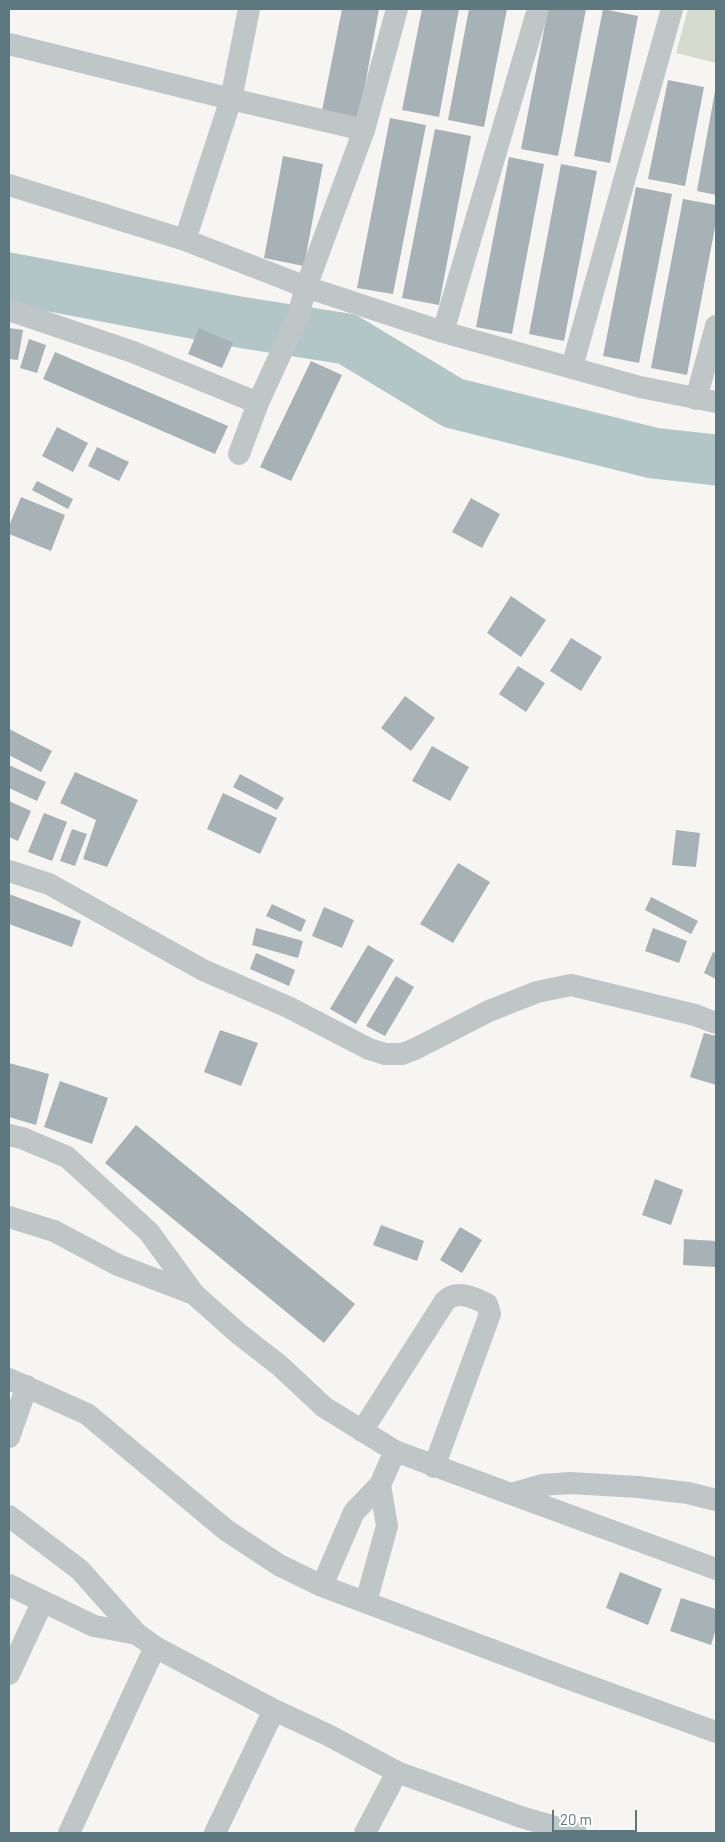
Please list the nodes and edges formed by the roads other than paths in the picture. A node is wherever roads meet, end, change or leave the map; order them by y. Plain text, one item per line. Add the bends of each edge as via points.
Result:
1 (249, 9) edge
2 (397, 9) edge
3 (538, 9) edge
4 (672, 9) edge
5 (9, 44) edge
6 (231, 99) junction
7 (364, 130) junction
8 (9, 185) edge
9 (185, 240) junction
10 (306, 287) junction
11 (9, 310) edge
12 (716, 326) edge
13 (443, 332) junction
14 (572, 367) junction
15 (706, 400) edge
16 (258, 403) junction
17 (239, 454) dead end
18 (9, 871) edge
19 (716, 1023) edge
20 (9, 1136) edge
21 (9, 1217) edge
22 (194, 1294) junction
23 (18, 1383) edge
24 (362, 1431) junction
25 (9, 1437) edge
26 (395, 1451) junction
27 (434, 1467) junction
28 (380, 1484) junction
29 (511, 1494) junction
30 (716, 1500) edge
31 (9, 1516) edge
32 (716, 1569) edge
33 (9, 1586) edge
34 (322, 1586) junction
35 (366, 1602) junction
36 (42, 1603) junction
37 (146, 1641) junction
38 (9, 1674) edge
39 (274, 1710) junction
40 (716, 1732) edge
41 (397, 1772) junction
42 (516, 1825) edge
43 (69, 1833) edge
44 (215, 1833) edge
45 (365, 1833) edge
46 (576, 1833) edge

1 - 6 street
2 - 7 street
3 - 13 street
4 - 14 street
5 - 6 street
6 - 7 street
6 - 9 street
7 - 10 street
8 - 9 street
9 - 10 street
10 - 13 street
10 - 16 street via 298,316
11 - 16 street via 133,352
12 - 15 street
13 - 14 street
14 - 15 street
16 - 17 street
18 - 19 street via 49,884 203,970 255,991 386,1054 402,1054 415,1049 536,992 571,985
20 - 22 street via 22,1138 67,1157 149,1232
21 - 22 street via 54,1231 118,1265
22 - 24 street via 324,1407
23 - 25 street
23 - 34 street via 87,1414 226,1530 279,1565
24 - 26 street
24 - 27 street via 445,1301 449,1297 470,1296 488,1304 490,1314
26 - 27 street
26 - 28 street
27 - 29 street
28 - 34 street via 354,1512
28 - 35 street via 387,1526
29 - 30 street via 542,1485 570,1483 638,1487
29 - 32 street
31 - 37 street via 80,1570
33 - 36 street
34 - 35 street
35 - 40 street
36 - 37 street via 94,1626
36 - 38 street
37 - 39 street
37 - 43 street
39 - 41 street
39 - 44 street
41 - 42 street
41 - 45 street
42 - 46 street

